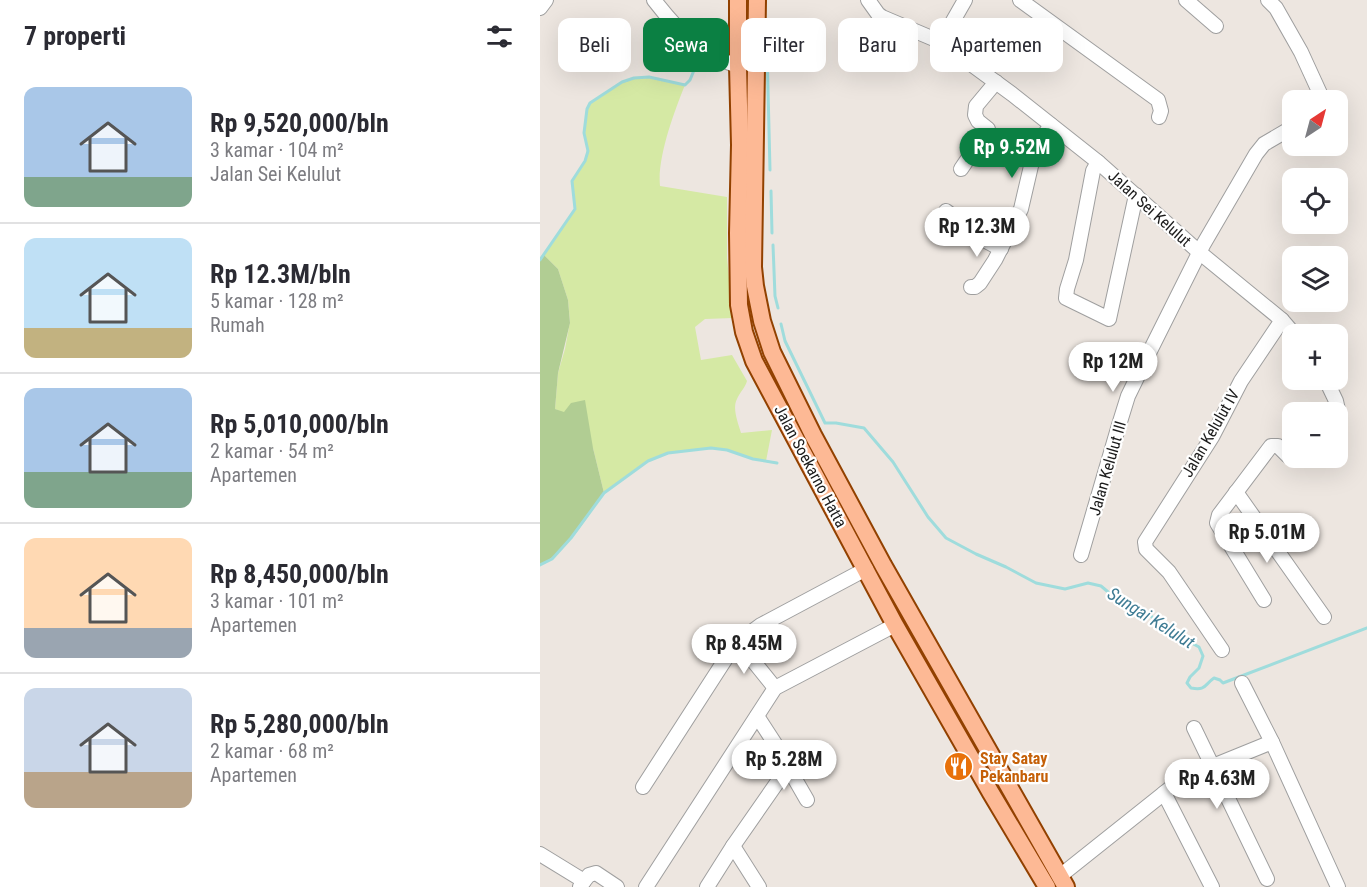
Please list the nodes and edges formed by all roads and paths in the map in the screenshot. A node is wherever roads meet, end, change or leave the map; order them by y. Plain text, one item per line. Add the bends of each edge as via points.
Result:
1 (546, 0) edge
2 (654, 0) edge
3 (738, 0) edge
4 (757, 0) edge
5 (868, 0) edge
6 (965, 0) edge
7 (1020, 0) edge
8 (1186, 0) edge
9 (1275, 3) edge
10 (540, 8) edge
11 (757, 18) edge
12 (955, 18) edge
13 (1216, 26) dead end
14 (739, 37) joint
15 (930, 38) edge
16 (738, 66) junction
17 (756, 72) edge
18 (982, 72) edge
19 (996, 82) junction
20 (1318, 90) edge
21 (1159, 117) dead end
22 (1051, 125) junction
23 (1282, 133) edge
24 (1098, 162) junction
25 (961, 169) dead end
26 (1136, 195) junction
27 (946, 211) dead end
28 (1001, 249) junction
29 (1199, 252) junction
30 (971, 287) dead end
31 (1282, 320) junction
32 (1285, 324) edge
33 (1282, 450) edge
34 (1236, 492) junction
35 (1081, 555) dead end
36 (866, 569) junction
37 (1264, 600) dead end
38 (1324, 617) dead end
39 (895, 625) junction
40 (738, 642) junction
41 (1222, 650) dead end
42 (1242, 683) dead end
43 (775, 688) junction
44 (757, 716) junction
45 (1194, 728) dead end
46 (1272, 742) junction
47 (989, 751) junction
48 (973, 761) junction
49 (1214, 766) junction
50 (788, 767) junction
51 (643, 787) dead end
52 (1164, 793) junction
53 (807, 800) dead end
54 (733, 846) junction
55 (540, 854) edge
56 (1267, 879) dead end
57 (1058, 883) edge
58 (582, 884) edge
59 (618, 887) edge
60 (646, 887) edge
61 (707, 887) edge
62 (759, 887) edge
63 (1212, 887) edge
64 (1338, 887) edge

1 - 10 street
2 - 16 street via 692,42
3 - 14 main road, Jalan Soekarno Hatta
4 - 11 main road, Jalan Soekarno Hatta
5 - 15 street, Jalan Sei Kelulut via 888,21
6 - 12 street
7 - 21 street via 1158,100
8 - 13 street
9 - 20 street
14 - 16 main road, Jalan Soekarno Hatta
16 - 36 main road, Jalan Soekarno Hatta via 739,305 744,332 754,361
17 - 47 main road, Jalan Soekarno Hatta via 753,267 772,352 883,565
18 - 19 street, Jalan Sei Kelulut
19 - 22 street, Jalan Sei Kelulut
19 - 25 street via 976,106 975,116 988,129
22 - 24 street, Jalan Sei Kelulut
22 - 28 street via 1039,142 1021,210
23 - 29 street, Jalan Kelulut III via 1260,149
24 - 26 street, Jalan Sei Kelulut
24 - 26 street via 1066,298 1109,319
26 - 29 street, Jalan Sei Kelulut
27 - 28 street
28 - 30 street via 980,283
29 - 31 street, Jalan Sei Kelulut
29 - 35 street, Jalan Kelulut III via 1128,396
31 - 32 street, Jalan Sei Kelulut
31 - 41 street, Jalan Kelulut IV via 1145,542 1146,549 1169,572
33 - 34 street via 1271,446
34 - 37 street via 1217,523
34 - 38 street
36 - 39 main road, Jalan Soekarno Hatta
36 - 40 street via 761,625
39 - 43 street
39 - 48 main road, Jalan Soekarno Hatta
40 - 43 street
40 - 51 street
42 - 46 street
43 - 44 street
44 - 50 street
44 - 60 street
45 - 49 street
46 - 49 street
46 - 64 street
47 - 48 main road
47 - 57 main road, Jalan Soekarno Hatta
48 - 57 main road, Jalan Soekarno Hatta
49 - 52 street
49 - 56 street
50 - 53 street
50 - 54 street
52 - 57 street
52 - 63 street
54 - 61 street
54 - 62 street
55 - 58 street
58 - 59 street via 589,875 597,873

